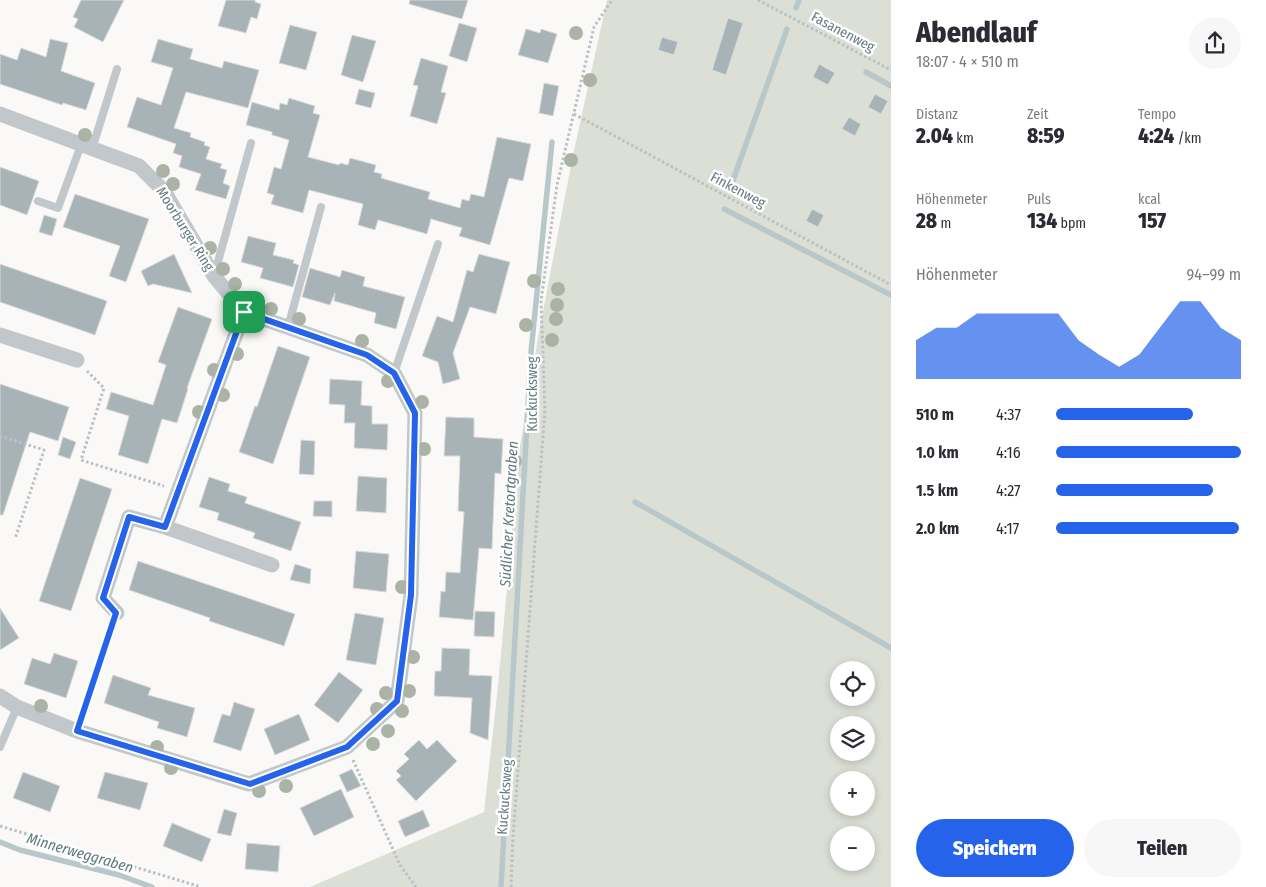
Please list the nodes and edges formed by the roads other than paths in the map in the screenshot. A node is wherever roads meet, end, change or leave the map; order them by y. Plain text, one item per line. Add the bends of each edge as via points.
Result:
1 (117, 70) dead end
2 (0, 114) edge
3 (251, 143) dead end
4 (86, 147) junction
5 (38, 201) dead end
6 (321, 207) dead end
7 (438, 244) dead end
8 (214, 276) junction
9 (244, 312) junction
10 (288, 327) junction
11 (0, 336) edge
12 (76, 360) road end
13 (394, 373) junction
14 (165, 527) junction
15 (272, 565) dead end
16 (116, 613) road end
17 (0, 696) edge
18 (17, 707) junction
19 (0, 747) edge

1 - 4 lane
2 - 4 street, Moorburger Ring
3 - 8 lane
4 - 5 lane via 58,208
4 - 8 street, Moorburger Ring via 139,166 164,191
6 - 10 lane
7 - 13 lane
8 - 9 street, Moorburger Ring
9 - 10 street
9 - 14 street
10 - 13 street via 367,355
11 - 12 street
13 - 18 street via 415,413 411,595 397,701 347,747 250,784 77,731
14 - 15 street
14 - 16 street via 129,517 103,598
17 - 18 street
18 - 19 lane

